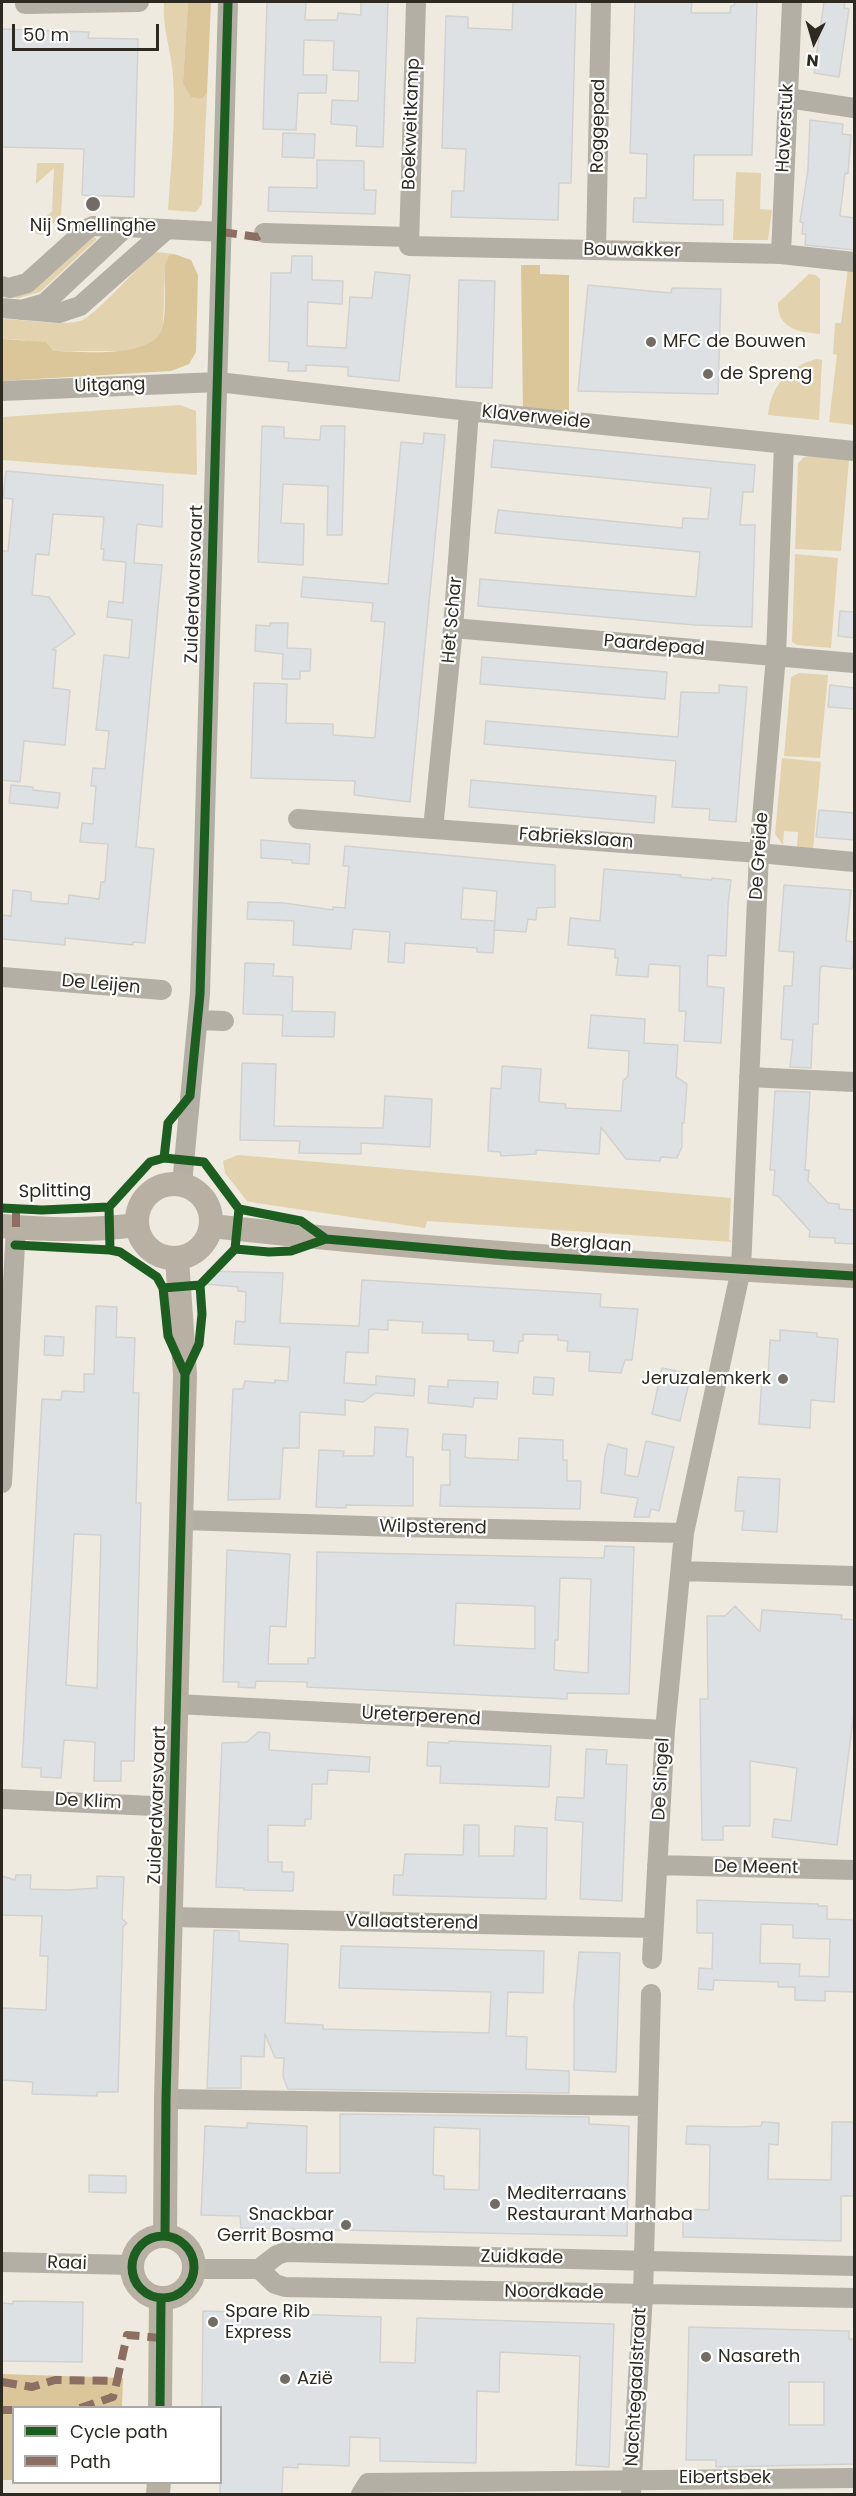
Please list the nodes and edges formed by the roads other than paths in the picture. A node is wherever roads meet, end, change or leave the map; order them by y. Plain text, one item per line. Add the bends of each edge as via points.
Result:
1 (139, 2) edge
2 (228, 2) edge
3 (416, 2) edge
4 (602, 2) edge
5 (792, 2) edge
6 (25, 4) dead end
7 (788, 98) junction
8 (855, 108) edge
9 (131, 227) junction
10 (167, 229) junction
11 (222, 232) junction
12 (264, 233) dead end
13 (409, 241) junction
14 (596, 250) junction
15 (781, 254) junction
16 (855, 262) edge
17 (2, 286) edge
18 (18, 308) edge
19 (218, 382) junction
20 (2, 391) edge
21 (469, 411) junction
22 (784, 444) junction
23 (855, 451) edge
24 (453, 628) junction
25 (776, 657) junction
26 (855, 663) edge
27 (298, 819) dead end
28 (433, 829) junction
29 (759, 853) junction
30 (855, 862) edge
31 (2, 977) edge
32 (162, 990) dead end
33 (198, 1020) junction
34 (224, 1021) dead end
35 (749, 1077) junction
36 (855, 1082) edge
37 (182, 1184) junction
38 (137, 1225) junction
39 (212, 1226) junction
40 (8, 1235) edge
41 (177, 1259) junction
42 (741, 1269) junction
43 (855, 1276) edge
44 (4, 1406) edge
45 (2, 1483) edge
46 (182, 1520) junction
47 (684, 1533) junction
48 (681, 1571) junction
49 (855, 1576) edge
50 (177, 1704) junction
51 (665, 1730) junction
52 (2, 1799) edge
53 (175, 1807) junction
54 (657, 1865) junction
55 (855, 1870) edge
56 (171, 1917) junction
57 (653, 1928) junction
58 (652, 1959) dead end
59 (651, 1994) dead end
60 (166, 2099) junction
61 (647, 2106) junction
62 (165, 2236) junction
63 (643, 2261) junction
64 (2, 2262) edge
65 (132, 2265) junction
66 (855, 2266) edge
67 (194, 2269) junction
68 (259, 2269) junction
69 (643, 2295) junction
70 (855, 2298) edge
71 (161, 2299) junction
72 (160, 2406) edge
73 (855, 2478) edge
74 (631, 2487) edge
75 (365, 2489) edge

1 - 6 street
2 - 11 street, Zuiderdwarsvaart
3 - 13 street, Boekweitkamp
4 - 14 street, Roggepad
5 - 7 street, Haverstuk
7 - 8 street
7 - 15 street, Haverstuk
9 - 10 street
9 - 17 street via 93,226 27,283
9 - 18 street via 53,304
10 - 11 street
10 - 18 street via 80,306 61,313
11 - 19 street, Zuiderdwarsvaart
12 - 13 street, Bouwakker
13 - 14 street, Bouwakker
14 - 15 street, Bouwakker
15 - 16 street, Bouwakker
19 - 20 street, Uitgang
19 - 21 street, Klaverweide
19 - 33 street, Zuiderdwarsvaart
21 - 22 street, Klaverweide
21 - 24 street, Het Schar
22 - 23 street, Klaverweide
22 - 25 street, De Greide
24 - 25 street, Paardepad
24 - 28 street, Het Schar
25 - 26 street, Paardepad
25 - 29 street, De Greide
27 - 28 street, Fabriekslaan
28 - 29 street, Fabriekslaan
29 - 30 street, Fabriekslaan
29 - 35 street, De Greide
31 - 32 street, De Leijen
33 - 34 street
33 - 37 street, Zuiderdwarsvaart
35 - 36 street
35 - 42 street, De Greide
37 - 38 main road via 168,1184 144,1198
37 - 39 main road via 205,1200
38 - 40 main road, Splitting
38 - 41 main road via 150,1250
39 - 41 main road via 200,1249
39 - 42 main road, Berglaan via 508,1255
40 - 44 street
41 - 46 main road, Zuiderdwarsvaart via 185,1374
42 - 43 main road, Berglaan
42 - 47 street, De Singel
44 - 45 street
46 - 47 street, Wilpsterend
46 - 50 main road, Zuiderdwarsvaart
47 - 48 street, De Singel
48 - 49 street
48 - 51 street, De Singel
50 - 51 street, Ureterperend
50 - 53 main road, Zuiderdwarsvaart
51 - 54 street, De Singel
52 - 53 street, De Klim
53 - 56 main road, Zuiderdwarsvaart
54 - 55 street, De Meent
54 - 57 street, De Singel
56 - 57 street, Vallaatsterend
56 - 60 main road, Zuiderdwarsvaart
57 - 58 street, De Singel
59 - 61 street
60 - 61 street
60 - 62 main road, Zuiderdwarsvaart
61 - 63 street
62 - 65 main road via 147,2241 134,2255
62 - 67 main road via 175,2238 190,2251
63 - 66 street, Zuidkade
63 - 68 street, Zuidkade via 286,2252
63 - 69 street
64 - 65 street, Raai
65 - 71 main road via 136,2284
67 - 68 street
67 - 71 main road via 180,2294
68 - 69 street, Noordkade via 275,2284 285,2287
69 - 70 street, Noordkade
69 - 74 street, Nachtegaalstraat
71 - 72 main road
73 - 74 street, Eibertsbek
74 - 75 street, Eibertsbek via 488,2481

